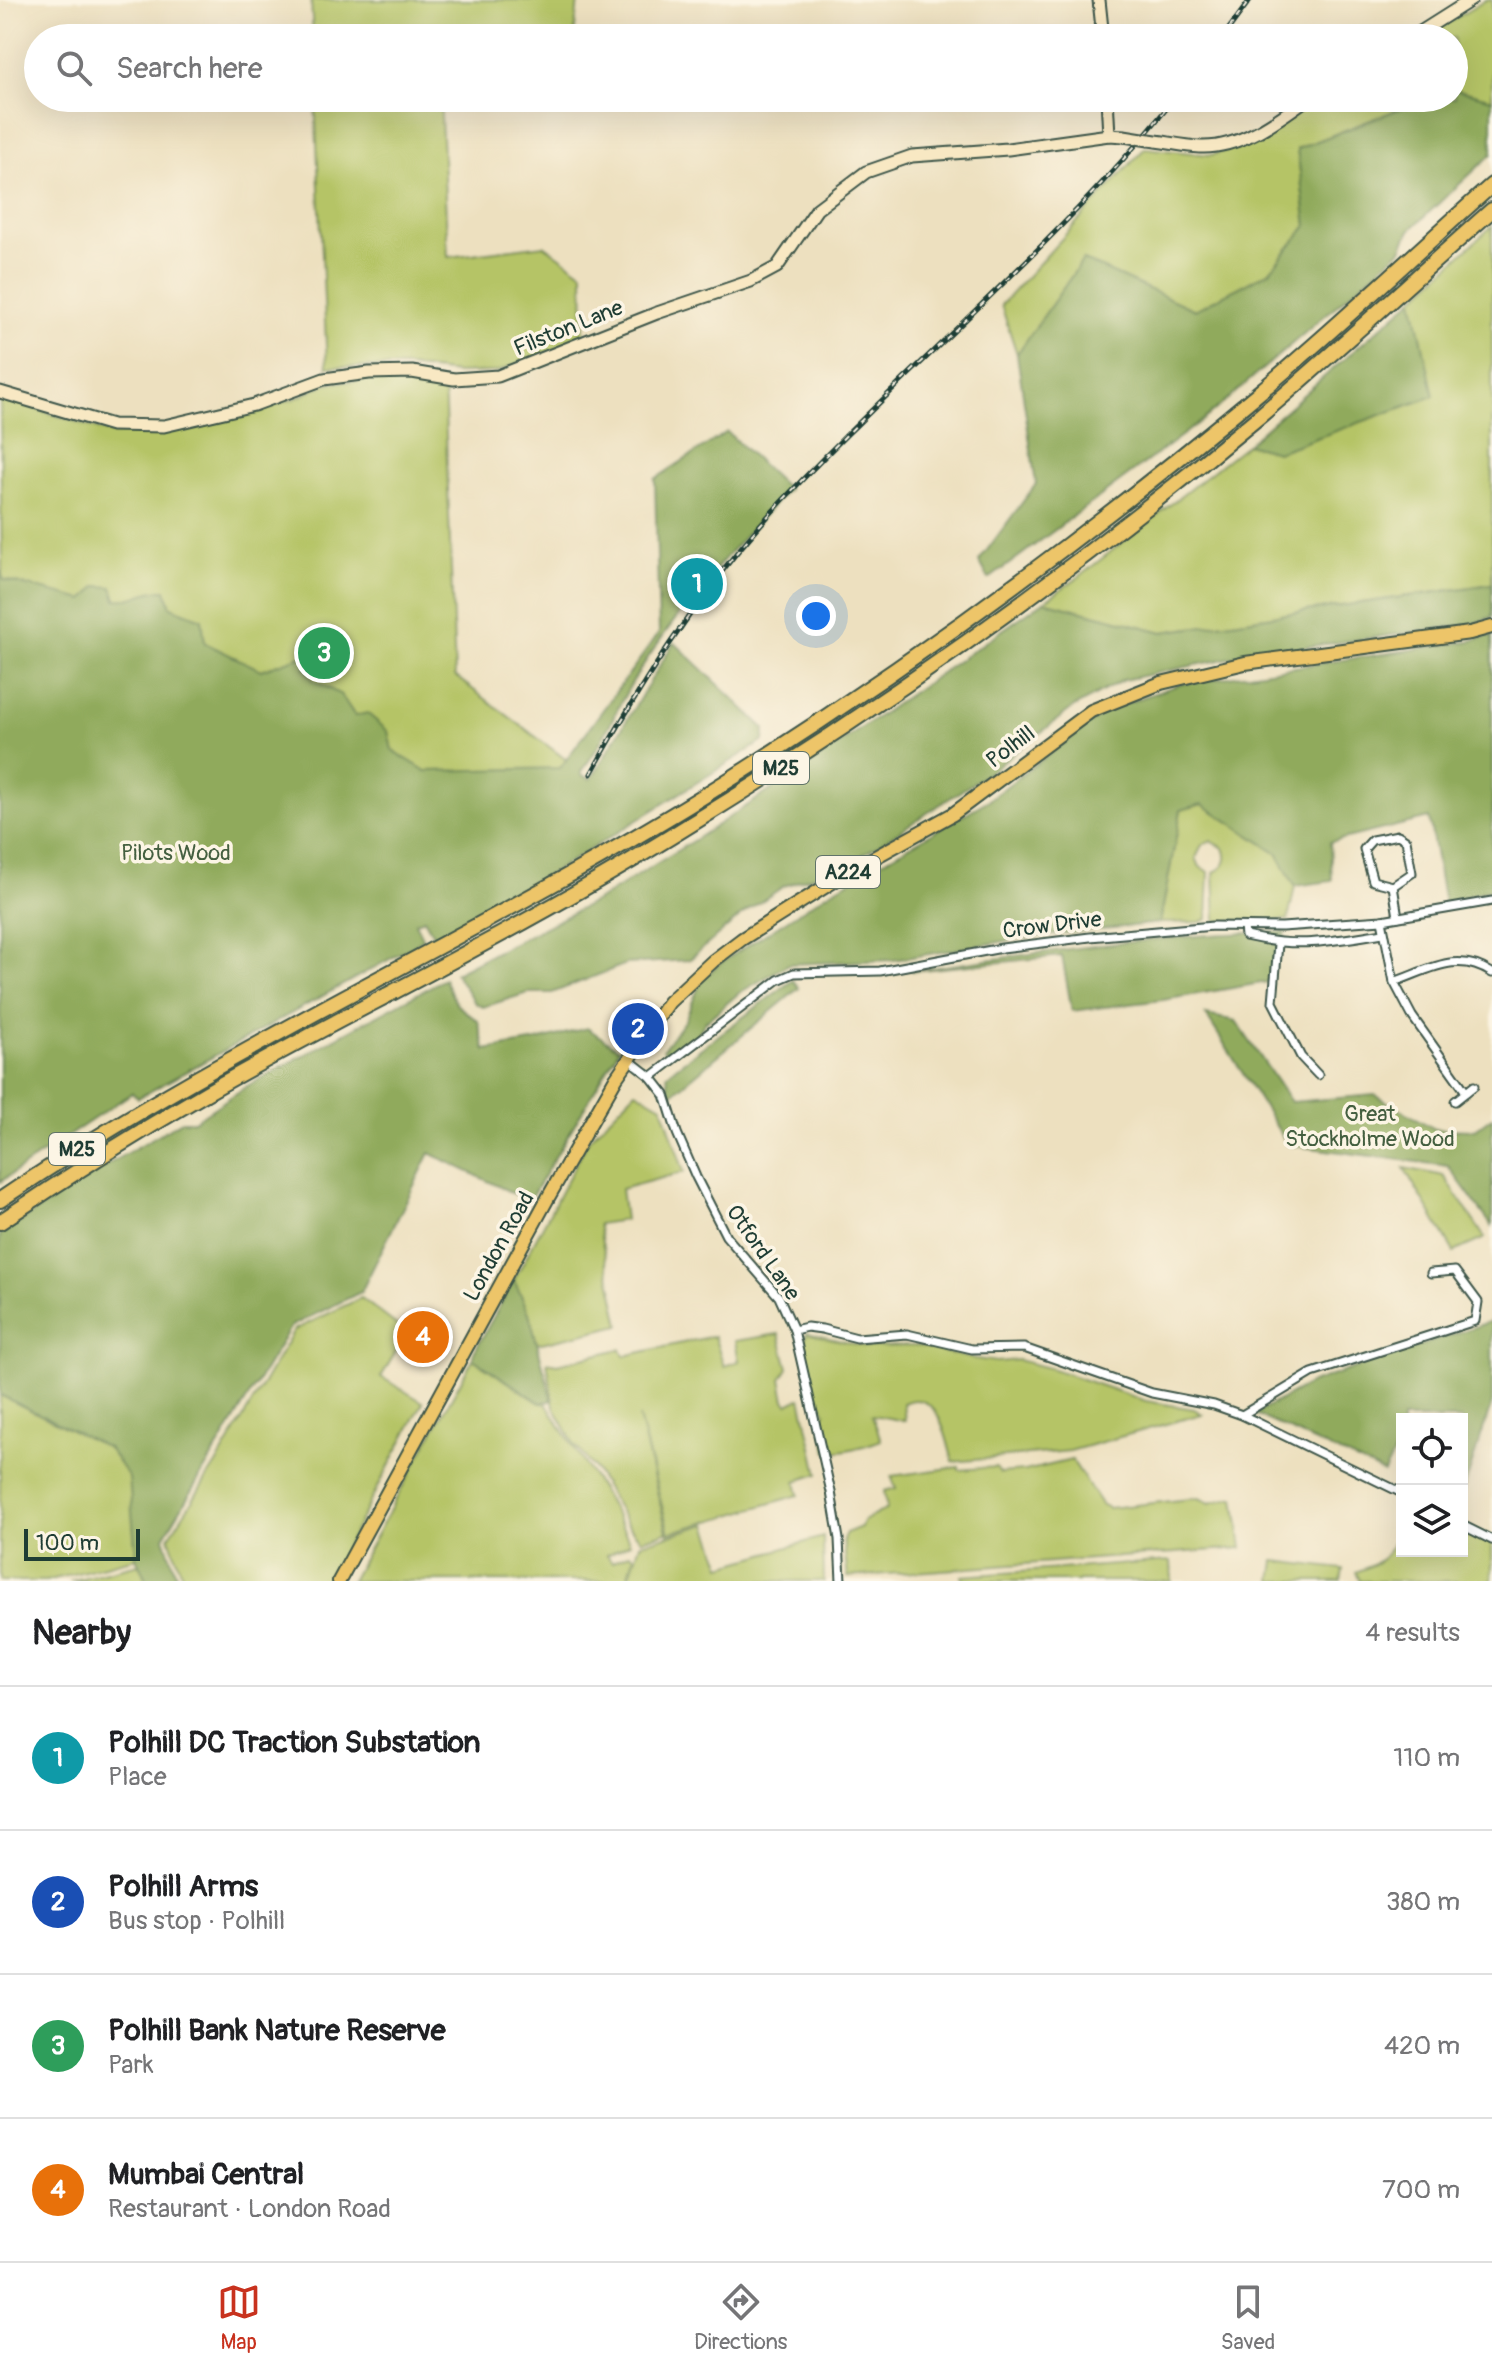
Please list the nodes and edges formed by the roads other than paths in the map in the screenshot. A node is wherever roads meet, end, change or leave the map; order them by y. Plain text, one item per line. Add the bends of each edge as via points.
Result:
1 (1099, 0) edge
2 (1471, 0) edge
3 (1102, 24) edge
4 (1433, 24) edge
5 (1108, 112) edge
6 (1288, 112) edge
7 (1109, 135) junction
8 (1492, 185) edge
9 (1492, 210) edge
10 (0, 392) edge
11 (1492, 627) edge
12 (1393, 886) junction
13 (1492, 901) edge
14 (1398, 917) junction
15 (1382, 920) junction
16 (1244, 927) junction
17 (1384, 933) junction
18 (1278, 944) junction
19 (1492, 973) edge
20 (1394, 982) junction
21 (628, 1059) junction
22 (1318, 1075) dead end
23 (651, 1077) junction
24 (1474, 1086) dead end
25 (1466, 1092) junction
26 (1455, 1101) dead end
27 (0, 1200) edge
28 (0, 1222) edge
29 (1431, 1273) dead end
30 (794, 1330) junction
31 (1242, 1415) junction
32 (1396, 1490) edge
33 (1468, 1528) edge
34 (1492, 1540) edge
35 (339, 1581) edge
36 (841, 1581) edge

1 - 3 street
2 - 4 street
5 - 7 street
6 - 7 street, Filston Lane, bridge via 1235,142 1202,147
7 - 10 street, Filston Lane via 912,156 866,172 817,209 777,267 498,376 454,379 412,372 324,379 254,405 164,426 112,425
8 - 27 highway, M25 via 1203,439 878,683 629,841 193,1080
9 - 28 highway, M25 via 1183,479 877,705 631,861 198,1097
11 - 21 main road, Polhill / A224 via 1245,663 1161,683 1091,711 953,814 850,871 725,952 679,991
12 - 12 street via 1412,873 1406,840 1398,835 1372,840 1364,849 1373,881
12 - 14 street
13 - 14 street, Crow Drive
14 - 15 street, Crow Drive
15 - 16 street, Crow Drive
15 - 17 street
16 - 18 street via 1245,936
16 - 23 street, Crow Drive via 1090,937 880,971 794,973
17 - 18 street
17 - 20 street
18 - 22 street via 1273,1002 1301,1057
19 - 20 street via 1458,960
20 - 25 street
21 - 23 street, Otford Lane
21 - 35 main road, London Road / A224
23 - 30 street, Otford Lane via 665,1095 690,1164 726,1236 779,1297
24 - 25 street
25 - 26 street
29 - 31 street via 1455,1271 1478,1302 1475,1321 1312,1373
30 - 31 street via 807,1327 857,1338 907,1334 972,1349 1024,1348 1152,1393
30 - 36 street, Otford Lane via 831,1492
31 - 32 street
33 - 34 street

